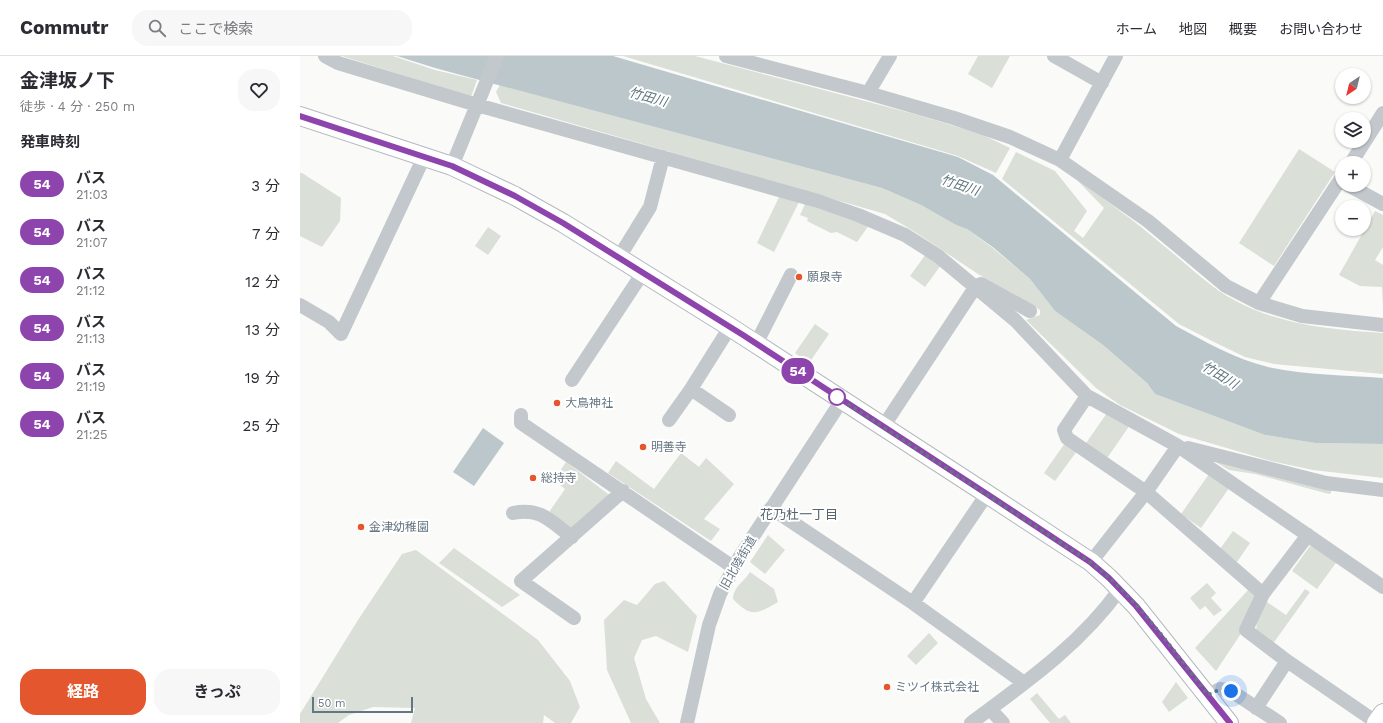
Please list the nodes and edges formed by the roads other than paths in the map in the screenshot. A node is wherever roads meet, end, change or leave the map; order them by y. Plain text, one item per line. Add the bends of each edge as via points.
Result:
1 (325, 56) edge
2 (497, 56) edge
3 (726, 56) edge
4 (890, 56) edge
5 (1054, 56) edge
6 (1116, 56) edge
7 (1102, 83) junction
8 (868, 93) junction
9 (479, 100) junction
10 (1383, 113) edge
11 (300, 116) edge
12 (1355, 156) edge
13 (424, 157) junction
14 (663, 157) junction
15 (1060, 160) junction
16 (452, 166) junction
17 (1335, 192) edge
18 (1362, 192) edge
19 (1383, 204) edge
20 (618, 259) junction
21 (642, 274) junction
22 (791, 275) dead end
23 (976, 286) junction
24 (1259, 303) junction
25 (300, 305) edge
26 (1030, 311) dead end
27 (1383, 324) edge
28 (730, 327) junction
29 (756, 344) junction
30 (572, 380) dead end
31 (692, 389) junction
32 (1087, 396) junction
33 (842, 400) junction
34 (521, 415) dead end
35 (729, 415) dead end
36 (669, 420) dead end
37 (883, 427) junction
38 (1178, 446) junction
39 (1383, 490) edge
40 (623, 491) junction
41 (1146, 492) junction
42 (987, 494) junction
43 (772, 508) junction
44 (514, 513) dead end
45 (1308, 535) junction
46 (572, 537) junction
47 (1090, 562) junction
48 (733, 567) junction
49 (1383, 588) edge
50 (1120, 589) junction
51 (1263, 594) junction
52 (912, 603) junction
53 (574, 618) dead end
54 (1287, 661) junction
55 (1024, 683) junction
56 (1208, 695) junction
57 (1256, 708) junction
58 (990, 709) junction
59 (1378, 719) edge
60 (687, 723) edge
61 (971, 723) edge
62 (1002, 723) edge
63 (1230, 723) edge
64 (1280, 723) edge

1 - 9 street via 338,63
2 - 9 street
3 - 8 street
4 - 8 street
5 - 7 street
6 - 7 street
7 - 15 street
8 - 15 street via 1010,137
9 - 14 street
9 - 16 street
10 - 12 street
11 - 13 main road
13 - 16 main road
13 - 25 street via 341,334 329,322
14 - 20 street via 650,207
14 - 23 street via 818,201 858,215 905,235 938,256
15 - 24 street via 1148,221 1226,286
16 - 20 main road via 522,200
17 - 24 street
18 - 19 street
20 - 21 main road
21 - 28 main road
21 - 30 street
22 - 29 street
23 - 26 street via 981,284
23 - 32 street via 1015,320
23 - 37 street
24 - 27 street via 1302,316
28 - 29 main road
28 - 31 street
29 - 33 main road
31 - 35 street
31 - 36 street
32 - 38 street
32 - 41 street via 1064,430 1067,438
33 - 37 main road
33 - 43 street, 旧北陸街道
34 - 40 street via 520,423
37 - 42 main road
38 - 39 street via 1326,483
38 - 41 street
38 - 45 street
40 - 46 street
40 - 48 street
41 - 47 street
41 - 51 street
42 - 47 main road
42 - 52 street
43 - 48 street, 旧北陸街道
43 - 52 street
44 - 46 street via 537,512
45 - 49 street
45 - 51 street
46 - 53 street via 521,581
47 - 50 main road
48 - 60 street, 旧北陸街道 via 709,625
50 - 55 street via 1104,612 1076,642
50 - 56 main road
51 - 54 street via 1246,630
52 - 55 street
54 - 57 street
54 - 59 street
55 - 58 street
56 - 57 street via 1220,689 1231,691
56 - 63 main road
57 - 64 street
58 - 61 street
58 - 62 street

